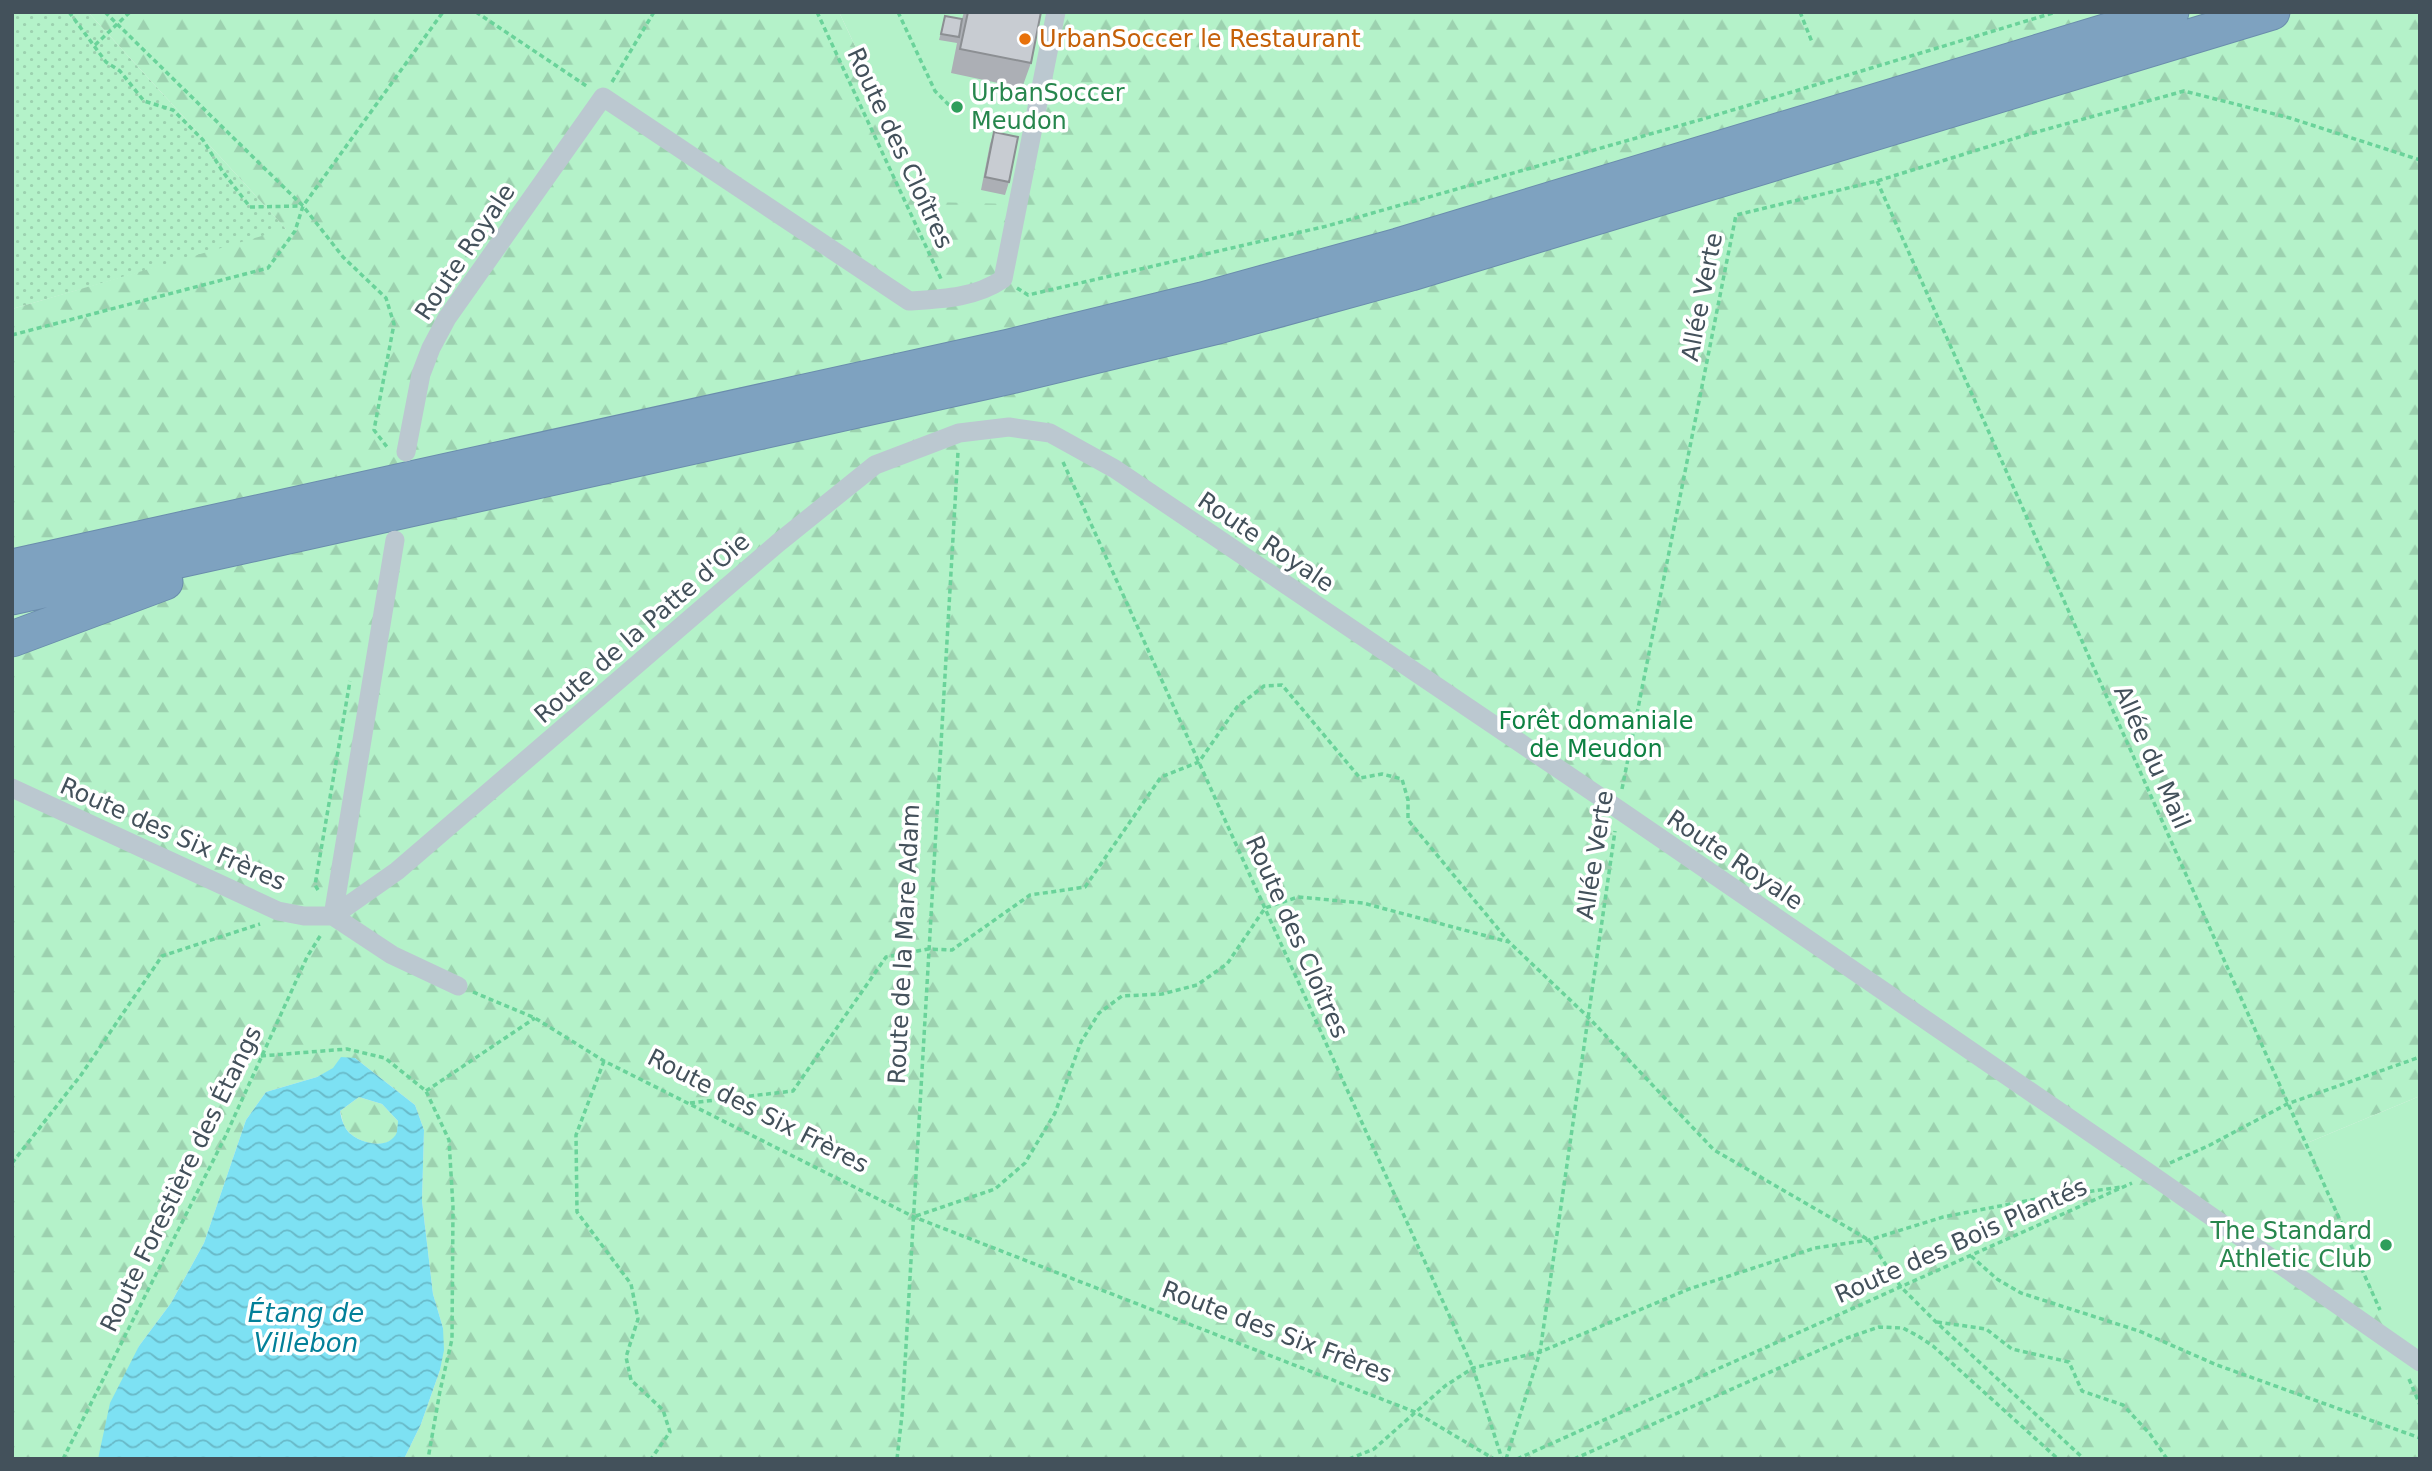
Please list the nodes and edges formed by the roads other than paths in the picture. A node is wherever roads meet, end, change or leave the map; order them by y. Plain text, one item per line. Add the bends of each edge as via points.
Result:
1 (1056, 12) edge
2 (2171, 12) edge
3 (2273, 12) edge
4 (1009, 426) joint
5 (406, 452) road end
6 (394, 540) dead end
7 (258, 542) junction
8 (12, 567) edge
9 (12, 597) edge
10 (12, 639) edge
11 (12, 788) edge
12 (333, 916) junction
13 (458, 986) road end
14 (2420, 1362) edge

1 - 5 street, Route Royale via 1003,279 988,290 950,299 909,301 603,97 447,318 421,374
2 - 8 highway via 1398,246 1202,300 1009,347
3 - 7 highway via 1437,265 1217,326
4 - 12 street, Route de la Patte d'Oie via 960,433 875,465 397,871
4 - 14 street, Route Royale via 1050,433 1115,469
6 - 12 street
7 - 9 highway
7 - 10 highway via 189,575
11 - 12 street, Route des Six Frères via 278,911
12 - 13 street via 392,955

